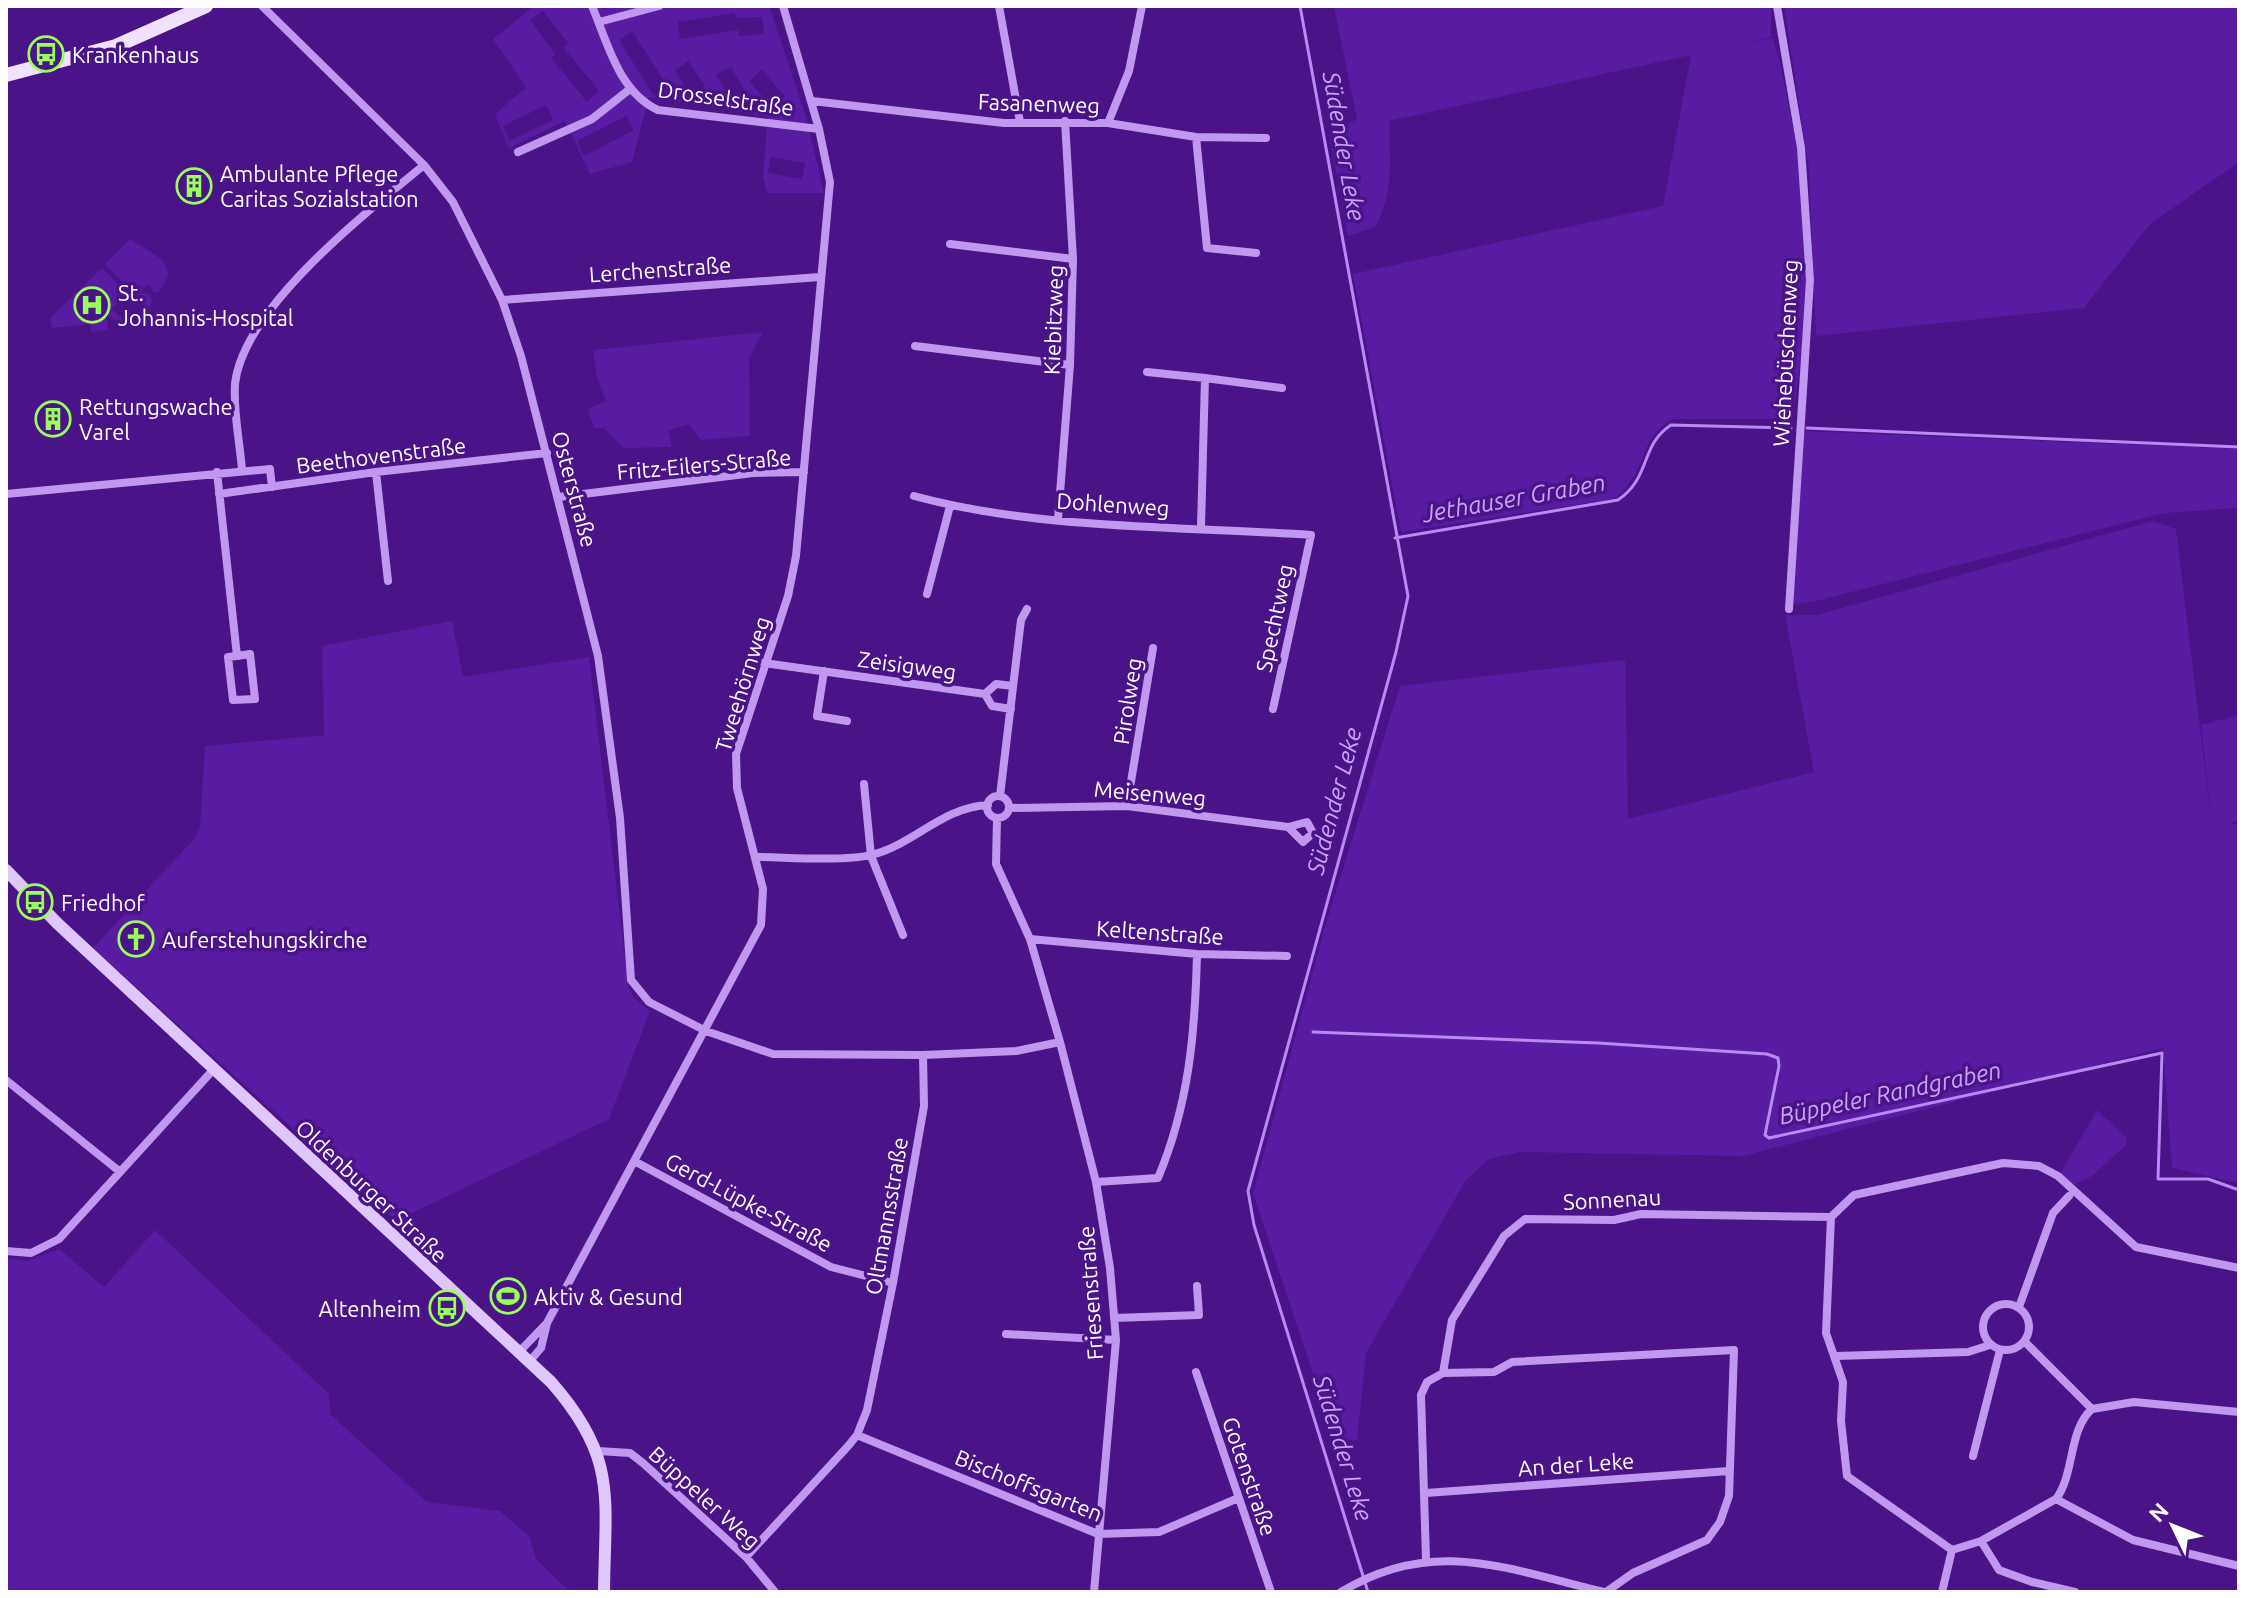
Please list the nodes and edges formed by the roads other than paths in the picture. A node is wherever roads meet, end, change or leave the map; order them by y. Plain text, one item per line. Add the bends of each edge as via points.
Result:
1 (206, 6) edge
2 (262, 6) edge
3 (592, 6) edge
4 (659, 6) edge
5 (783, 6) edge
6 (999, 6) edge
7 (1142, 6) edge
8 (1777, 6) edge
9 (599, 22) junction
10 (6, 75) edge
11 (630, 89) junction
12 (812, 101) junction
13 (1065, 121) junction
14 (1020, 122) junction
15 (1108, 123) junction
16 (819, 129) junction
17 (1196, 137) junction
18 (1266, 138) dead end
19 (518, 152) dead end
20 (424, 165) junction
21 (950, 244) dead end
22 (1256, 253) dead end
23 (1073, 259) junction
24 (820, 277) junction
25 (502, 300) junction
26 (915, 346) dead end
27 (1070, 365) junction
28 (1147, 372) dead end
29 (1205, 378) junction
30 (1282, 388) dead end
31 (547, 453) junction
32 (242, 470) junction
33 (217, 472) junction
34 (376, 472) junction
35 (804, 472) junction
36 (272, 487) junction
37 (6, 494) edge
38 (219, 494) junction
39 (914, 496) dead end
40 (559, 497) junction
41 (950, 506) junction
42 (1058, 519) junction
43 (1201, 527) junction
44 (1311, 535) joint
45 (388, 581) dead end
46 (927, 594) dead end
47 (1027, 609) dead end
48 (1789, 609) dead end
49 (1153, 648) dead end
50 (237, 656) junction
51 (764, 663) junction
52 (824, 671) junction
53 (1013, 686) junction
54 (985, 694) junction
55 (1011, 709) junction
56 (1273, 709) dead end
57 (847, 721) dead end
58 (864, 784) dead end
59 (1000, 796) junction
60 (988, 805) junction
61 (1127, 806) junction
62 (1009, 808) junction
63 (997, 818) junction
64 (1288, 827) dead end
65 (871, 856) junction
66 (756, 857) junction
67 (6, 870) edge
68 (903, 935) dead end
69 (1030, 939) junction
70 (1197, 954) junction
71 (1287, 956) dead end
72 (706, 1031) junction
73 (1060, 1042) junction
74 (923, 1055) junction
75 (213, 1070) junction
76 (6, 1080) edge
77 (636, 1162) junction
78 (119, 1171) junction
79 (1096, 1182) junction
80 (2069, 1196) dead end
81 (1831, 1217) junction
82 (6, 1251) edge
83 (2239, 1268) edge
84 (893, 1283) junction
85 (1197, 1286) dead end
86 (2019, 1307) junction
87 (1114, 1318) junction
88 (547, 1323) junction
89 (1006, 1334) dead end
90 (1116, 1340) junction
91 (2025, 1342) junction
92 (1990, 1345) junction
93 (2000, 1350) junction
94 (519, 1352) junction
95 (1836, 1356) junction
96 (529, 1362) junction
97 (1196, 1372) dead end
98 (1443, 1373) junction
99 (2092, 1409) junction
100 (2239, 1412) edge
101 (857, 1435) junction
102 (598, 1451) junction
103 (1973, 1456) dead end
104 (1729, 1471) junction
105 (1426, 1493) junction
106 (1236, 1499) junction
107 (2056, 1499) junction
108 (1098, 1534) junction
109 (1981, 1541) junction
110 (1952, 1550) junction
111 (746, 1557) junction
112 (1426, 1559) junction
113 (2239, 1566) edge
114 (604, 1592) edge
115 (775, 1592) edge
116 (1094, 1592) edge
117 (1271, 1592) edge
118 (1341, 1592) edge
119 (1605, 1592) edge
120 (1942, 1592) edge
121 (2075, 1592) edge

1 - 10 main road via 116,46
2 - 20 street, Osterstraße
3 - 9 street, Drosselstraße
4 - 9 street
5 - 12 street, Tweehörnweg
6 - 14 street
7 - 15 street via 1129,71
8 - 48 street, Wiehebüschenweg via 1801,148 1810,280
9 - 11 street, Drosselstraße
11 - 16 street, Drosselstraße via 658,110
11 - 19 street via 592,119
12 - 14 street, Fasanenweg
12 - 16 street, Tweehörnweg
13 - 14 street, Fasanenweg
13 - 15 street, Fasanenweg
13 - 23 street, Kiebitzweg
15 - 17 street, Fasanenweg
16 - 24 street, Tweehörnweg via 830,182
17 - 18 street, Fasanenweg
17 - 22 street via 1207,248
20 - 25 street, Osterstraße via 453,202
20 - 32 street via 288,287 257,332 235,384
21 - 23 street
23 - 27 street, Kiebitzweg
24 - 25 street, Lerchenstraße
24 - 35 street, Tweehörnweg
25 - 31 street, Osterstraße
26 - 27 street
27 - 42 street, Kiebitzweg
28 - 29 street
29 - 30 street
29 - 43 street
31 - 34 street, Beethovenstraße
31 - 40 street, Osterstraße
32 - 33 street
32 - 36 street via 270,469
33 - 37 street
33 - 38 street
34 - 36 street, Beethovenstraße
34 - 45 street
35 - 40 street, Fritz-Eilers-Straße via 753,473
35 - 51 street, Tweehörnweg via 793,574
36 - 38 street, Beethovenstraße
38 - 50 street
39 - 41 street, Dohlenweg
40 - 72 street, Osterstraße via 598,656 620,818 631,980 649,1002
41 - 42 street, Dohlenweg
41 - 46 street
42 - 43 street, Dohlenweg
43 - 44 street, Dohlenweg
44 - 56 street, Spechtweg
47 - 53 street
49 - 61 street, Pirolweg
50 - 50 street via 228,657 233,700 255,699 250,654
51 - 52 street, Zeisigweg
51 - 66 street, Tweehörnweg via 736,754 737,788
52 - 54 street, Zeisigweg
52 - 57 street, Zeisigweg via 817,716
53 - 54 street, Zeisigweg via 996,684
53 - 55 street
54 - 55 street, Zeisigweg via 992,706
55 - 59 street
58 - 65 street
59 - 60 street
59 - 62 street
60 - 63 street
60 - 65 street via 950,812 907,842
61 - 62 street, Meisenweg
61 - 64 street, Meisenweg
62 - 63 street
63 - 69 street, Friesenstraße via 996,864
65 - 66 street
65 - 68 street
66 - 72 street, Tweehörnweg via 764,907 761,925
67 - 75 main road, Oldenburger Straße
69 - 70 street, Keltenstraße
69 - 73 street, Friesenstraße
70 - 71 street, Keltenstraße
70 - 79 street via 1188,1089 1158,1178
72 - 74 street via 773,1054
72 - 77 street, Tweehörnweg
73 - 74 street via 1016,1051
73 - 79 street, Friesenstraße
74 - 84 street, Oltmannsstraße via 924,1106
75 - 78 street
75 - 94 main road, Oldenburger Straße
76 - 78 street
77 - 84 street, Gerd-Lüpke-Straße via 831,1267
77 - 88 street, Tweehörnweg
78 - 82 street via 59,1239 31,1253
79 - 87 street, Friesenstraße
80 - 86 street via 2053,1213
81 - 83 street via 1854,1195 2003,1163 2039,1166 2058,1176 2136,1247
81 - 95 street via 1826,1333
81 - 98 street, Sonnenau via 1641,1214 1614,1220 1525,1219 1504,1236 1452,1320
84 - 101 street, Oltmannsstraße
85 - 87 street via 1199,1315
86 - 91 street via 2029,1323
86 - 92 street via 1996,1306 1987,1313 1982,1324
87 - 90 street, Friesenstraße
88 - 94 street, Tweehörnweg
88 - 96 street, Tweehörnweg via 541,1348
89 - 90 street
90 - 108 street, Friesenstraße
91 - 93 street
91 - 99 street
92 - 93 street
92 - 95 street via 1968,1352
93 - 103 street
94 - 96 main road, Oldenburger Straße
95 - 110 street via 1843,1382 1847,1476
96 - 102 main road, Oldenburger Straße via 574,1409
97 - 106 street, Gotenstraße
98 - 104 street via 1494,1372 1512,1362 1734,1350
98 - 105 street via 1427,1382 1421,1395
99 - 100 street via 2134,1402
99 - 107 street
101 - 108 street, Bischoffsgarten
101 - 111 street, Oltmannsstraße
102 - 111 street, Büppeler Weg via 630,1453
102 - 114 main road, Oldenburger Straße via 604,1487
104 - 105 street, An der Leke
104 - 119 street via 1729,1496 1707,1540 1633,1573
105 - 112 street
106 - 108 street, Bischoffsgarten via 1159,1532
106 - 117 street, Gotenstraße
107 - 109 street
107 - 113 street via 2133,1540
108 - 116 street, Friesenstraße
109 - 110 street
109 - 121 street via 1999,1570
110 - 120 street
111 - 115 street, Büppeler Weg
112 - 118 street via 1374,1574
112 - 119 street via 1468,1562

